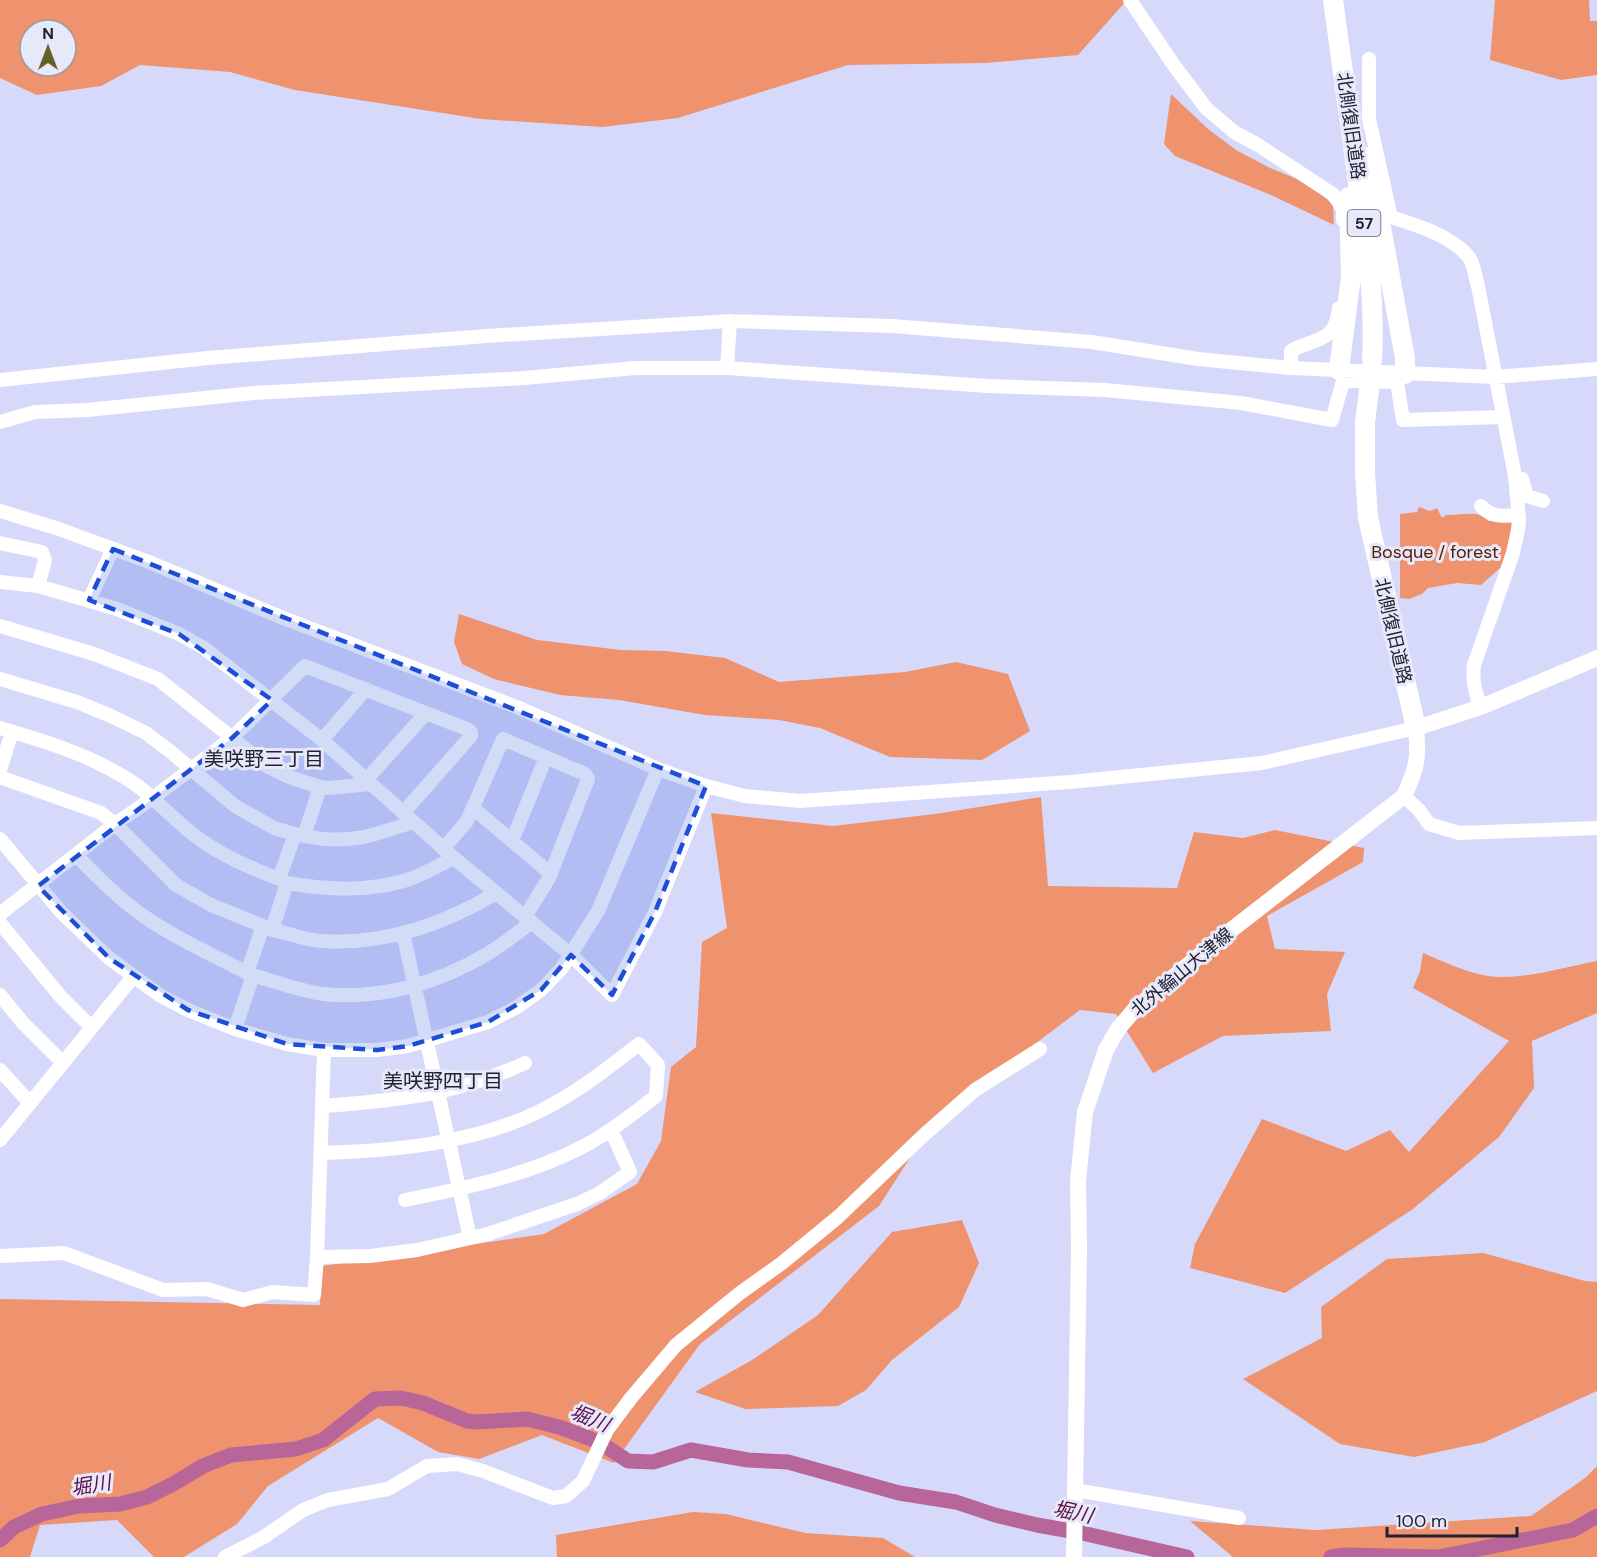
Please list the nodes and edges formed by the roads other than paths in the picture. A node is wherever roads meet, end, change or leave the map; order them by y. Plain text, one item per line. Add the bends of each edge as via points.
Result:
1 (1130, 0) edge
2 (1333, 0) edge
3 (1369, 59) dead end
4 (1346, 86) junction
5 (730, 321) junction
6 (1372, 360) dead end
7 (727, 368) junction
8 (1291, 368) junction
9 (1597, 369) edge
10 (1339, 370) junction
11 (1405, 374) junction
12 (1495, 377) junction
13 (0, 380) edge
14 (1369, 391) dead end
15 (1503, 417) junction
16 (0, 422) edge
17 (1515, 476) junction
18 (1543, 501) dead end
19 (1481, 506) dead end
20 (0, 511) edge
21 (1518, 515) junction
22 (0, 543) edge
23 (113, 549) junction
24 (0, 582) edge
25 (38, 586) junction
26 (89, 600) junction
27 (0, 626) edge
28 (1597, 658) edge
29 (0, 680) edge
30 (366, 689) junction
31 (272, 700) junction
32 (1481, 707) junction
33 (426, 713) junction
34 (1416, 728) junction
35 (6, 730) edge
36 (232, 738) junction
37 (322, 740) junction
38 (546, 757) junction
39 (658, 769) junction
40 (0, 770) edge
41 (192, 770) junction
42 (0, 777) edge
43 (368, 782) junction
44 (706, 786) junction
45 (320, 787) junction
46 (1404, 796) junction
47 (153, 798) junction
48 (473, 808) junction
49 (408, 817) junction
50 (115, 824) junction
51 (1597, 828) edge
52 (300, 835) junction
53 (0, 839) edge
54 (512, 841) junction
55 (449, 853) junction
56 (76, 856) junction
57 (551, 874) junction
58 (283, 881) junction
59 (38, 886) junction
60 (496, 893) junction
61 (0, 914) edge
62 (528, 920) junction
63 (0, 923) edge
64 (267, 928) junction
65 (403, 933) junction
66 (571, 955) junction
67 (250, 974) junction
68 (133, 977) junction
69 (415, 986) junction
70 (0, 995) edge
71 (91, 1028) junction
72 (235, 1029) junction
73 (427, 1041) junction
74 (1040, 1049) dead end
75 (324, 1050) junction
76 (63, 1063) junction
77 (525, 1063) dead end
78 (0, 1070) edge
79 (438, 1093) junction
80 (30, 1103) junction
81 (322, 1106) junction
82 (611, 1130) junction
83 (0, 1140) edge
84 (449, 1140) junction
85 (320, 1153) junction
86 (460, 1189) junction
87 (405, 1200) dead end
88 (470, 1238) junction
89 (0, 1256) edge
90 (317, 1257) junction
91 (1075, 1490) junction
92 (1239, 1518) dead end
93 (225, 1557) edge
94 (1074, 1557) edge

1 - 8 street via 1206,108 1234,132 1321,185 1343,209 1338,320 1330,334 1291,351
2 - 4 highway, 北側復旧道路 / 57
3 - 12 street via 1369,119 1391,217 1448,241 1469,256
4 - 6 highway, 北側復旧道路 / 57 via 1373,296
4 - 10 highway via 1344,130 1351,276
4 - 11 highway via 1368,154
5 - 7 street
5 - 8 street via 892,326 1092,342
5 - 13 street via 208,358
7 - 15 street via 1116,391 1241,403 1332,420 1343,381 1397,382 1403,420
7 - 16 street via 636,368 254,393 35,412
8 - 10 street
9 - 12 street
10 - 11 street
11 - 12 street
12 - 15 street
14 - 34 highway, 北側復旧道路 via 1365,422 1368,518
15 - 17 street
17 - 18 street via 1521,474 1527,496
17 - 21 street
19 - 21 street via 1491,515
20 - 23 street
21 - 32 street via 1513,553 1474,665 1474,689
22 - 25 street via 42,552 45,560
23 - 26 street
23 - 39 street via 519,708
24 - 25 street
25 - 26 street
26 - 31 street via 179,633
27 - 36 street via 94,654 158,679
28 - 32 main road
29 - 41 street via 111,716 146,734
30 - 31 street via 305,666
30 - 33 street
30 - 37 street
31 - 36 street
31 - 37 street
32 - 34 main road
33 - 43 street
33 - 49 street via 467,729 471,736
34 - 44 street via 1263,763 1070,782 800,801 745,796
34 - 46 main road, 北外輪山大津線 via 1419,752
35 - 40 street
35 - 47 street via 104,765
36 - 41 street
36 - 45 street via 270,768
37 - 43 street
38 - 48 street via 500,741
38 - 54 street
38 - 57 street via 585,774 588,779
39 - 44 street
39 - 66 street via 598,911
41 - 47 street
41 - 52 street via 253,818
42 - 50 street via 89,808
43 - 45 street
43 - 49 street
44 - 66 street via 655,912 612,995
45 - 52 street
46 - 51 street via 1430,824 1459,833
46 - 91 main road, 北外輪山大津線 via 1135,1009 1106,1050 1087,1100 1079,1170
47 - 50 street
47 - 58 street via 215,849
48 - 54 street
48 - 55 street
49 - 52 street via 359,839 323,840
49 - 55 street
50 - 56 street
50 - 64 street via 176,885 211,905
52 - 58 street
53 - 59 street
54 - 57 street
55 - 58 street via 410,879 380,887 318,888
55 - 60 street
56 - 59 street
56 - 67 street via 141,914
57 - 62 street
58 - 64 street
59 - 61 street
59 - 68 street
60 - 62 street
60 - 65 street via 465,911
62 - 66 street
62 - 69 street via 487,955
63 - 71 street
64 - 65 street via 320,941 361,941
64 - 67 street
65 - 69 street
66 - 73 street via 541,990 517,1007 488,1022
67 - 69 street via 324,994 364,995
67 - 72 street
68 - 71 street
68 - 72 street via 188,1010
69 - 73 street
70 - 76 street
71 - 76 street
72 - 75 street
73 - 75 street via 377,1050
73 - 79 street
74 - 93 street via 975,1090 838,1216 676,1345 630,1398 608,1430 583,1481 566,1496 553,1498 457,1464 427,1466 388,1489 328,1500 303,1510
75 - 81 street
76 - 80 street
77 - 79 street via 500,1075
78 - 80 street
79 - 81 street
79 - 84 street
80 - 83 street
81 - 85 street
82 - 84 street via 656,1096 658,1065 639,1044 596,1077 537,1113
82 - 86 street via 545,1163
82 - 88 street via 630,1172 578,1204
84 - 85 street via 375,1151
84 - 86 street
85 - 90 street
86 - 87 street
86 - 88 street
88 - 90 street via 405,1252
89 - 90 street via 64,1253 163,1290 207,1289 243,1300 273,1292 314,1295
91 - 92 street
91 - 94 main road, 北外輪山大津線

